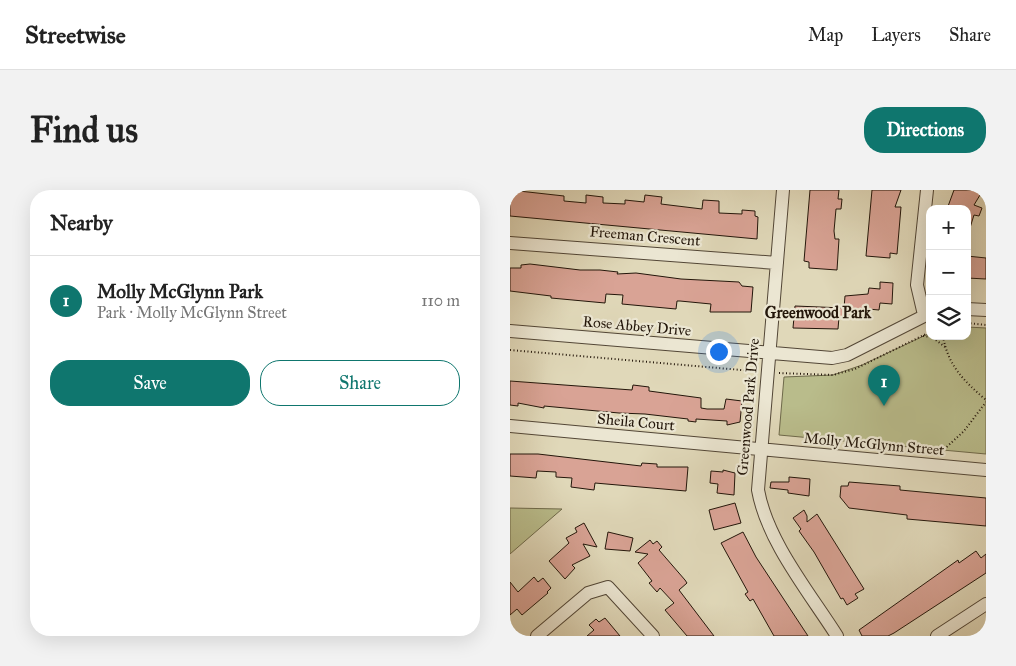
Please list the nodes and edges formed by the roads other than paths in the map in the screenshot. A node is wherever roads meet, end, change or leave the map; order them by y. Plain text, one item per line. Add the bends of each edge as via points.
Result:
1 (783, 190) edge
2 (927, 190) edge
3 (510, 243) edge
4 (777, 263) junction
5 (971, 309) edge
6 (986, 310) edge
7 (926, 311) edge
8 (926, 314) edge
9 (510, 331) edge
10 (768, 354) junction
11 (510, 426) edge
12 (760, 450) junction
13 (986, 470) edge
14 (986, 604) edge
15 (538, 636) edge
16 (652, 636) edge
17 (837, 636) edge
18 (937, 636) edge

1 - 4 street, Greenwood Park Drive
2 - 7 street via 917,285
3 - 4 street, Freeman Crescent
4 - 10 street, Greenwood Park Drive
5 - 6 street
8 - 10 street, Rose Abbey Drive via 832,358
9 - 10 street, Rose Abbey Drive
10 - 12 street, Greenwood Park Drive
11 - 12 street, Sheila Court
12 - 13 street, Molly McGlynn Street
12 - 17 street, Greenwood Park Drive via 758,490 762,512 771,532
14 - 18 street
15 - 16 street via 588,593 608,587

